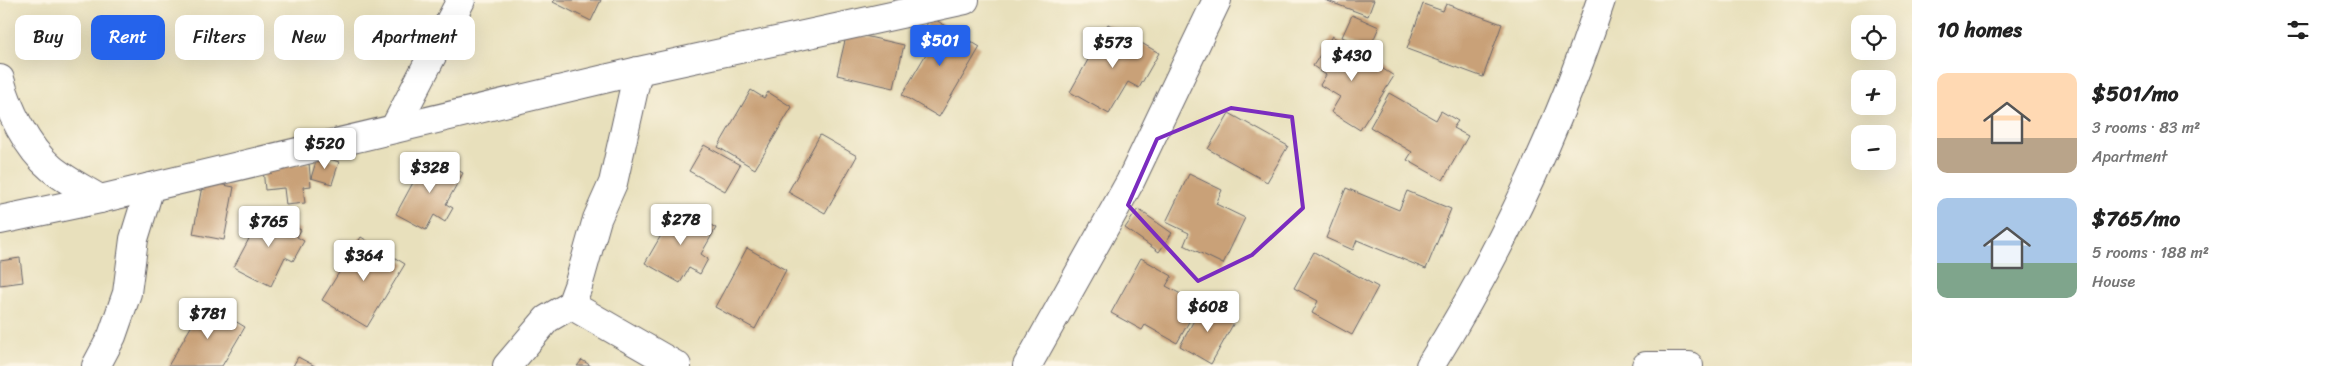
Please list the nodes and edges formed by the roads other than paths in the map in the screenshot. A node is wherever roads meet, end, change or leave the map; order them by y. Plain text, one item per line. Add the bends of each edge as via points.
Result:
1 (461, 0) edge
2 (965, 0) edge
3 (1217, 0) edge
4 (1601, 0) edge
5 (638, 71) junction
6 (0, 79) edge
7 (394, 129) junction
8 (150, 187) junction
9 (100, 199) junction
10 (0, 220) edge
11 (570, 305) junction
12 (96, 366) edge
13 (507, 366) edge
14 (677, 366) edge
15 (1027, 366) edge
16 (1430, 366) edge
17 (1646, 366) edge
18 (1689, 366) edge

1 - 7 street
2 - 5 street
3 - 15 street via 1130,182
4 - 16 street via 1530,180 1478,284
5 - 7 street
5 - 11 street via 613,183 597,219
6 - 9 street via 23,134 51,168
7 - 8 street
8 - 9 street
8 - 12 street via 134,239 127,293 112,336
9 - 10 street
11 - 13 street via 547,319
11 - 14 street
17 - 18 street

